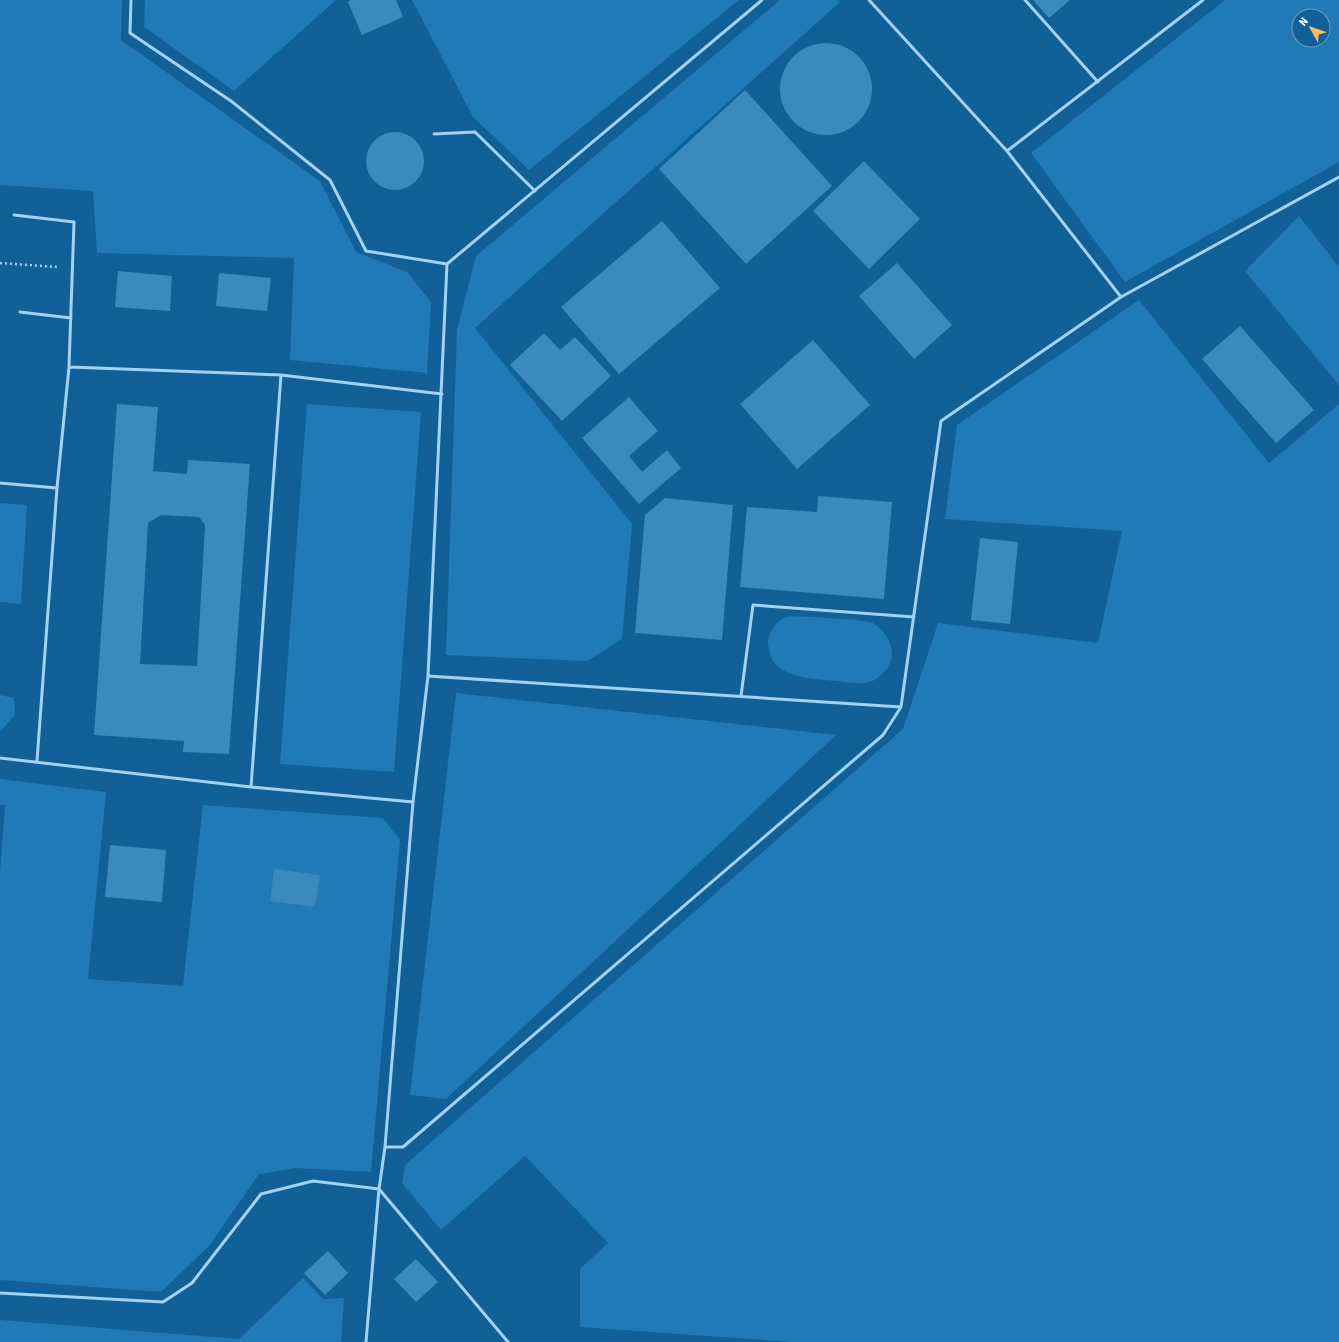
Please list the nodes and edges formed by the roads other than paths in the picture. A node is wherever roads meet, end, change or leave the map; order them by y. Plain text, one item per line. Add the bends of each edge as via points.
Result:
1 (131, 0) edge
2 (762, 0) edge
3 (869, 0) edge
4 (1025, 0) edge
5 (1204, 0) edge
6 (1098, 82) junction
7 (434, 134) dead end
8 (1007, 151) junction
9 (1339, 177) edge
10 (535, 191) junction
11 (14, 214) dead end
12 (447, 264) junction
13 (1121, 297) junction
14 (20, 312) dead end
15 (71, 318) junction
16 (69, 367) junction
17 (281, 375) junction
18 (442, 394) junction
19 (0, 483) edge
20 (57, 488) junction
21 (914, 617) junction
22 (428, 676) junction
23 (741, 696) junction
24 (901, 707) junction
25 (0, 758) edge
26 (37, 761) junction
27 (251, 787) junction
28 (413, 802) junction
29 (385, 1147) junction
30 (378, 1188) junction
31 (0, 1293) edge
32 (366, 1342) edge
33 (508, 1342) edge

1 - 12 lane via 130,33 231,101 330,180 366,251
2 - 10 lane
3 - 8 lane
4 - 6 lane
5 - 6 lane
6 - 8 lane
7 - 10 lane via 476,132
8 - 13 lane
9 - 13 lane
10 - 12 lane
11 - 15 lane via 74,222
12 - 18 lane
13 - 21 lane via 941,421
14 - 15 lane
15 - 16 lane
16 - 17 lane
16 - 20 lane
17 - 18 lane
17 - 27 lane
18 - 22 lane
19 - 20 lane
20 - 26 lane
21 - 23 lane via 753,605
21 - 24 lane
22 - 23 lane
22 - 28 lane
23 - 24 lane
24 - 29 lane via 883,735 409,1142 403,1147
25 - 26 lane
26 - 27 lane
27 - 28 lane
28 - 29 lane
29 - 30 lane
30 - 31 lane via 313,1181 261,1194 192,1283 163,1302
30 - 32 lane
30 - 33 lane

